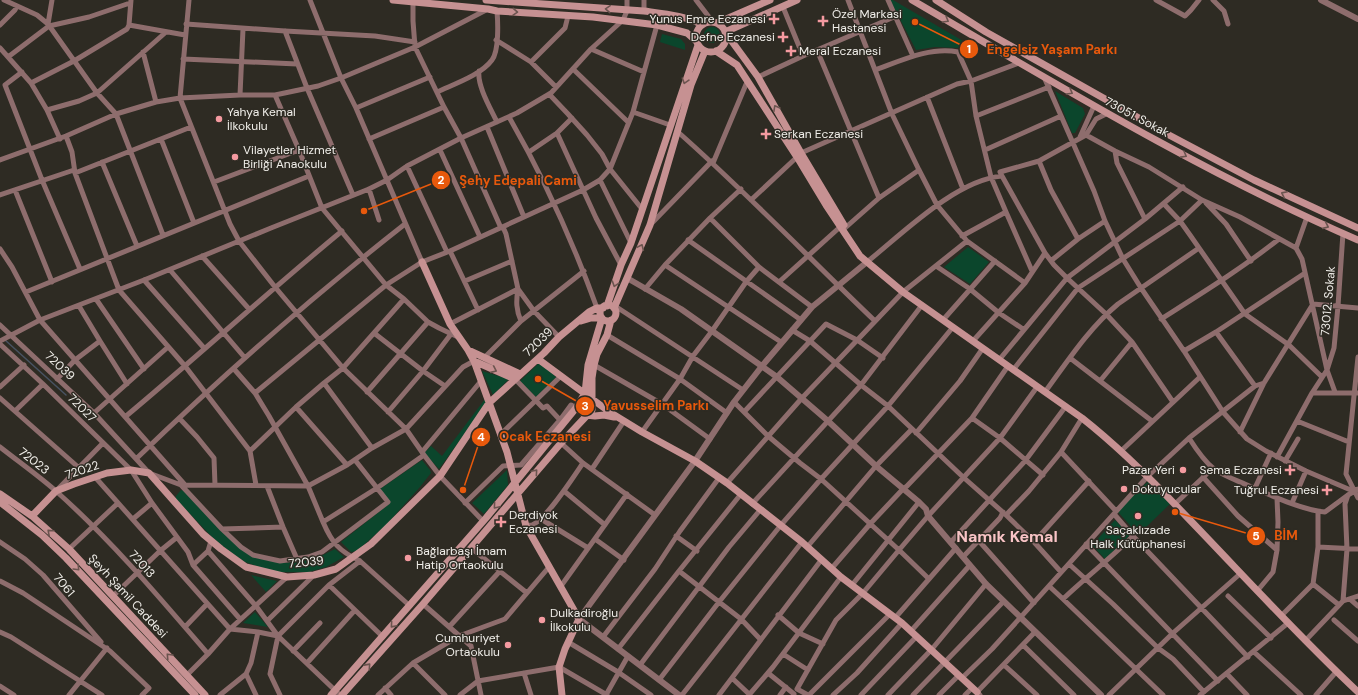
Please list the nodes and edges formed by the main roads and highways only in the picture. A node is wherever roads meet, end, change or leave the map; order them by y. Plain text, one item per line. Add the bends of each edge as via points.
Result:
1 (392, 0) edge
2 (486, 0) edge
3 (492, 0) edge
4 (767, 0) edge
5 (797, 0) edge
6 (912, 0) edge
7 (936, 0) edge
8 (522, 1) edge
9 (562, 3) edge
10 (715, 22) junction
11 (701, 25) junction
12 (725, 32) junction
13 (697, 43) junction
14 (705, 51) junction
15 (716, 51) junction
16 (799, 155) junction
17 (1358, 228) edge
18 (1358, 240) edge
19 (422, 262) road end
20 (607, 307) junction
21 (602, 318) junction
22 (611, 320) junction
23 (576, 323) junction
24 (468, 350) junction
25 (538, 359) junction
26 (474, 361) junction
27 (518, 376) junction
28 (585, 393) junction
29 (592, 398) junction
30 (489, 403) junction
31 (576, 408) junction
32 (586, 415) junction
33 (622, 420) junction
34 (149, 473) joint
35 (515, 483) junction
36 (517, 493) junction
37 (0, 494) edge
38 (0, 502) edge
39 (32, 516) junction
40 (976, 692) edge
41 (1358, 692) edge
42 (337, 694) edge
43 (195, 695) edge
44 (205, 695) edge
45 (562, 695) edge

1 -> 13 main road via 622,20 657,25 686,33
2 - 3 main road
3 - 8 main road
4 - 10 main road
5 - 12 main road
6 -> 18 main road, 73051. Sokak via 1094,106 1196,161
17 -> 7 main road via 1254,180 1169,135 986,32
8 - 9 main road
11 -> 9 main road via 670,15
10 - 11 main road
10 - 12 main road via 721,25
11 - 13 main road via 696,32
12 - 15 main road via 726,41
16 -> 12 main road via 758,77
13 - 14 main road
13 -> 20 main road via 631,243
14 - 15 main road
20 -> 14 main road via 627,278 650,225 691,85
15 - 16 main road via 737,65
16 - 41 main road via 860,256 903,292 1066,406 1121,451 1148,476 1305,641
19 - 24 main road via 450,324
20 - 21 main road via 601,313
20 - 22 main road via 616,315
20 - 23 main road, 72039 via 589,312
21 - 22 main road via 606,321
21 - 23 main road via 591,318
21 - 28 main road via 588,365
22 - 29 main road via 594,365
23 - 25 main road, 72039
24 - 26 main road
24 - 27 main road
25 - 27 main road, 72039
25 - 28 main road
26 -> 27 main road
26 - 30 main road
27 - 30 main road, 72039
28 - 29 main road
28 - 31 main road
29 - 32 main road via 592,410
29 - 33 main road
30 - 34 main road, 72039 via 440,476 356,559 336,569 314,575 287,577 246,566 203,534
30 - 35 main road
31 - 32 main road
31 - 35 main road
32 - 33 main road via 604,415
36 -> 32 main road
33 - 40 main road via 696,461 761,509 841,577 914,633
34 - 39 main road, 72022 via 131,470 106,474 56,491
35 - 36 main road
35 -> 42 main road
42 -> 36 main road via 423,604
36 - 45 main road via 526,526 579,619 559,667
37 - 39 main road, Şeyh Şamil Caddesi
38 -> 43 main road, Şeyh Şamil Caddesi via 81,572
44 -> 39 main road, Şeyh Şamil Caddesi via 69,549

